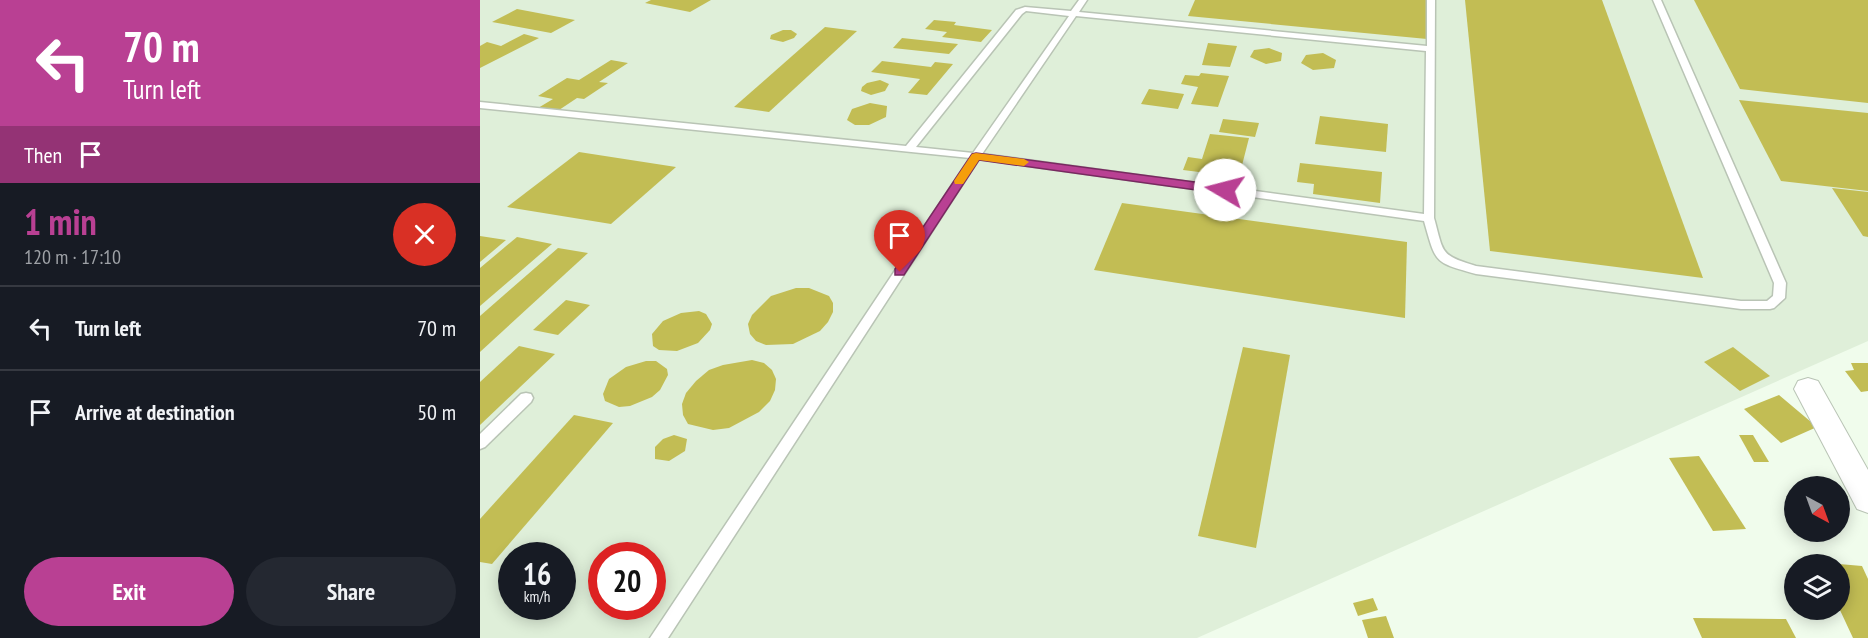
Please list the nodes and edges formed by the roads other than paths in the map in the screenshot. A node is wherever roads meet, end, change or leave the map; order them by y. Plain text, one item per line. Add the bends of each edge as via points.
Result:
1 (1083, 0) edge
2 (1431, 0) edge
3 (1657, 0) edge
4 (1074, 13) junction
5 (1432, 49) junction
6 (480, 105) edge
7 (909, 149) junction
8 (976, 156) junction
9 (1429, 218) junction
10 (1808, 389) dead end
11 (525, 398) dead end
12 (480, 443) edge
13 (1868, 499) edge
14 (658, 638) edge

1 - 4 lane
2 - 5 lane
3 - 9 lane via 1780,283 1779,298 1759,307 1476,270 1439,254
4 - 5 lane
4 - 7 lane via 1033,9 1019,12
4 - 8 lane
5 - 9 lane
6 - 7 lane
7 - 8 lane
8 - 9 lane
8 - 14 lane
10 - 13 street
11 - 12 lane

